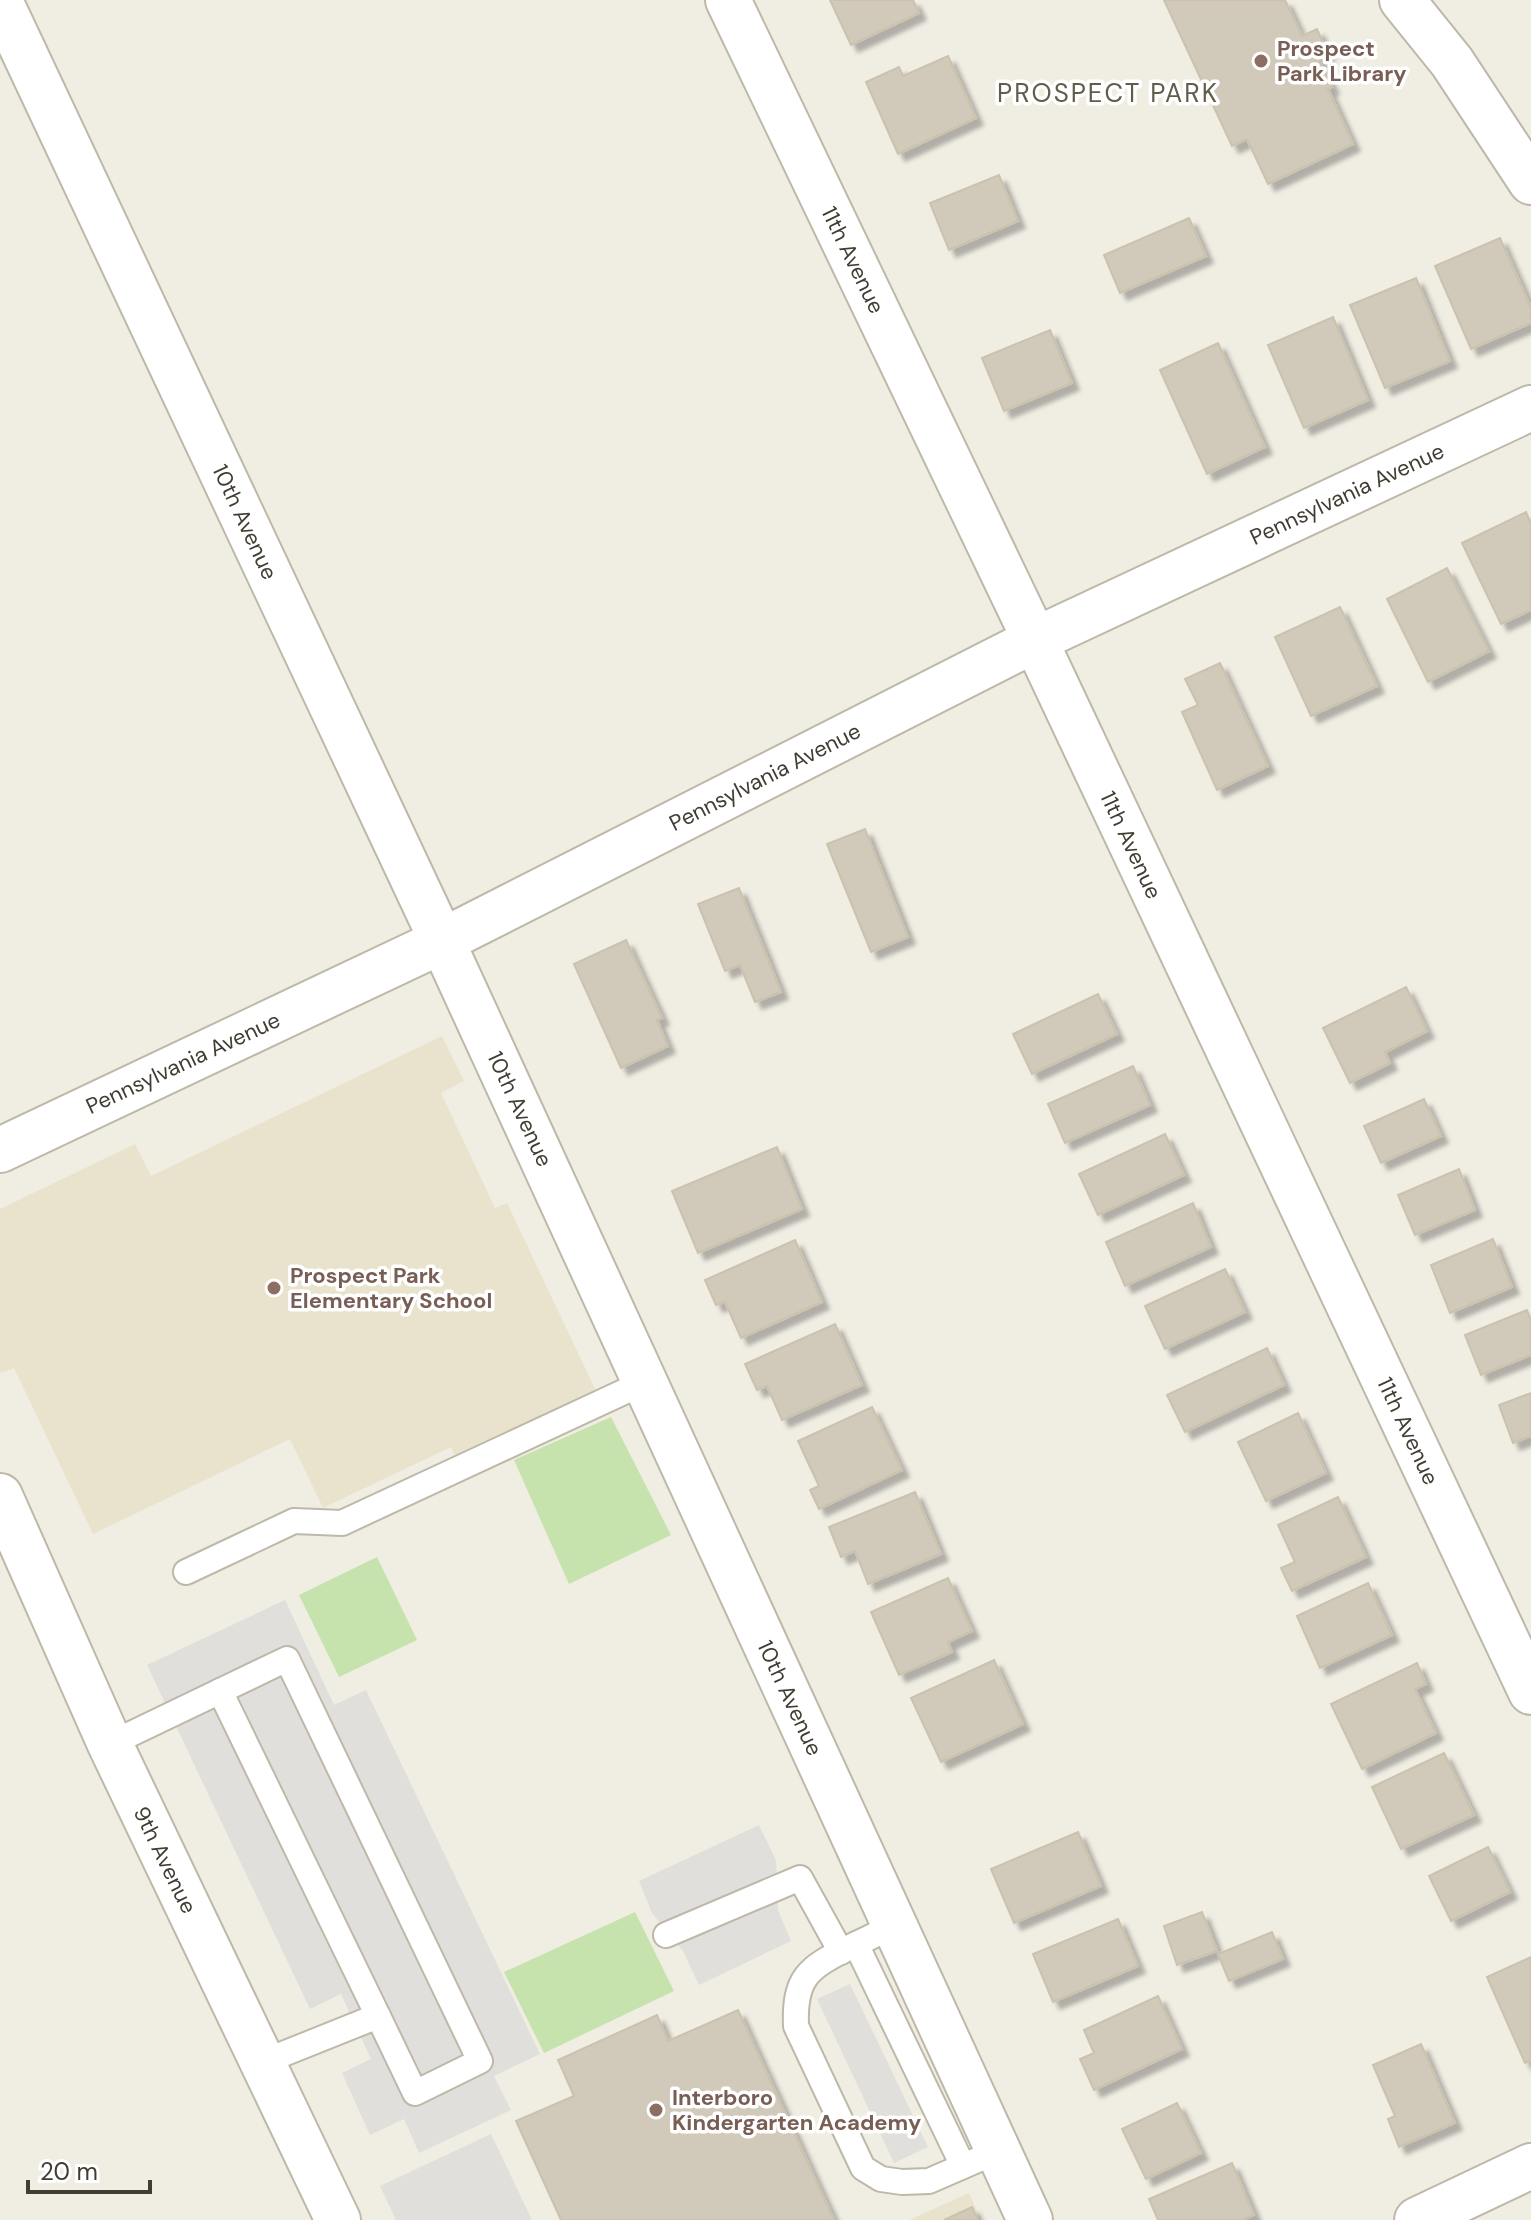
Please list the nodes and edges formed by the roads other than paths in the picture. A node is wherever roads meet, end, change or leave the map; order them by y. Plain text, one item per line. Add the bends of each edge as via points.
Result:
1 (728, 0) edge
2 (1402, 0) edge
3 (0, 1) edge
4 (1531, 182) edge
5 (1531, 408) edge
6 (1035, 640) junction
7 (442, 941) junction
8 (0, 1150) edge
9 (645, 1382) junction
10 (0, 1496) edge
11 (186, 1572) dead end
12 (220, 1691) junction
13 (1531, 1692) edge
14 (110, 1744) junction
15 (666, 1935) dead end
16 (864, 1940) junction
17 (378, 2016) junction
18 (263, 2062) junction
19 (980, 2158) junction
20 (1531, 2166) edge
21 (338, 2220) edge
22 (1030, 2220) edge
23 (1417, 2220) edge

1 - 6 street, 11th Avenue
2 - 4 street via 1452,62
3 - 7 street, 10th Avenue
5 - 6 street, Pennsylvania Avenue
6 - 7 street, Pennsylvania Avenue
6 - 13 street, 11th Avenue
7 - 8 street, Pennsylvania Avenue
7 - 9 street, 10th Avenue
9 - 11 lane via 342,1523 294,1521
9 - 16 street, 10th Avenue
10 - 14 street, 9th Avenue
12 - 14 lane
12 - 17 lane
12 - 17 lane via 287,1659 480,2061 415,2093
14 - 18 street, 9th Avenue
15 - 16 lane via 800,1878
16 - 19 street, 10th Avenue
16 - 19 lane via 816,1965 803,1980 795,2003 796,2026 863,2168 881,2179 929,2181
17 - 18 lane
18 - 21 street, 9th Avenue
19 - 22 street, 10th Avenue
20 - 23 street

